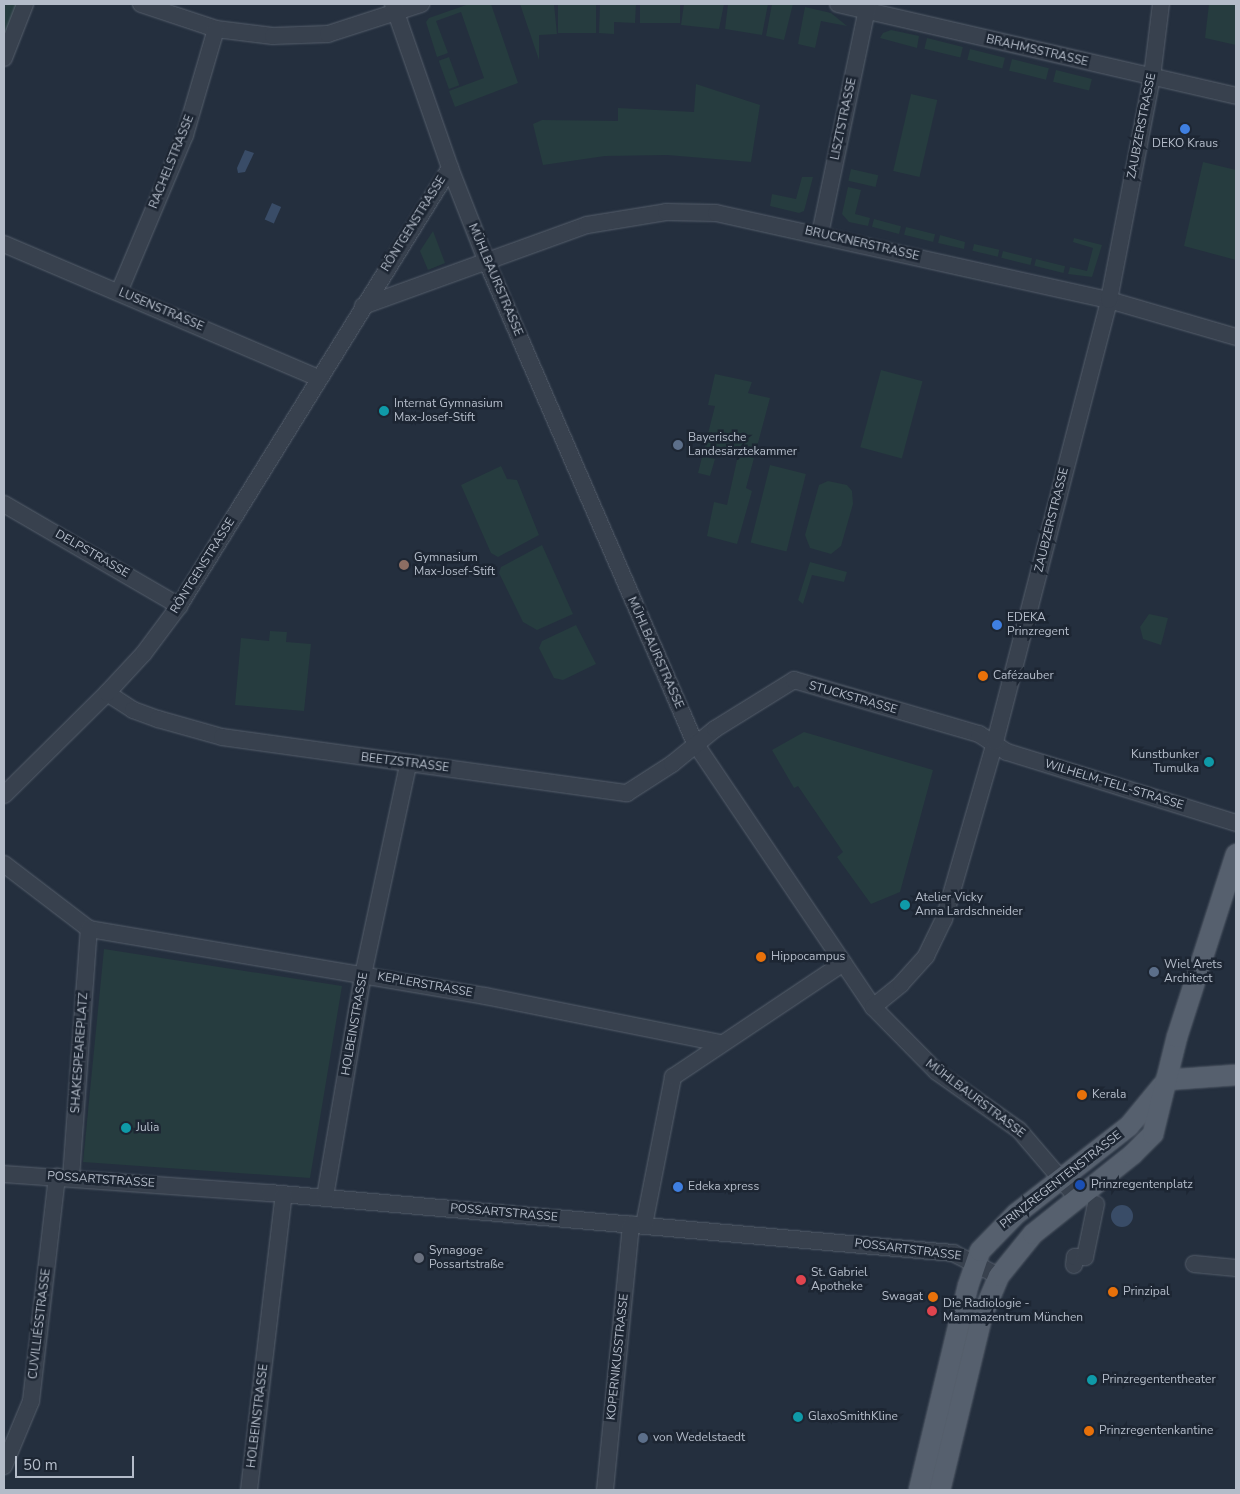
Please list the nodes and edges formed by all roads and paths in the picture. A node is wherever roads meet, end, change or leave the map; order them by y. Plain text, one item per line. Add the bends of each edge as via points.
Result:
1 (25, 4) edge
2 (141, 4) edge
3 (421, 4) edge
4 (838, 4) edge
5 (1161, 4) edge
6 (395, 8) edge
7 (867, 8) edge
8 (216, 29) junction
9 (4, 58) edge
10 (1152, 77) junction
11 (1236, 96) edge
12 (450, 168) junction
13 (820, 234) junction
14 (4, 244) edge
15 (486, 260) junction
16 (119, 292) junction
17 (1109, 300) junction
18 (364, 306) junction
19 (1236, 337) edge
20 (318, 378) junction
21 (4, 504) edge
22 (179, 606) junction
23 (107, 693) junction
24 (995, 742) junction
25 (695, 743) junction
26 (408, 765) junction
27 (7, 787) edge
28 (1236, 823) edge
29 (1236, 854) edge
30 (4, 864) edge
31 (89, 929) junction
32 (843, 963) junction
33 (363, 975) junction
34 (873, 1007) junction
35 (720, 1043) junction
36 (1236, 1075) edge
37 (1166, 1080) junction
38 (4, 1174) edge
39 (64, 1177) junction
40 (1062, 1179) junction
41 (284, 1194) junction
42 (325, 1197) junction
43 (1087, 1201) junction
44 (638, 1224) junction
45 (975, 1261) junction
46 (1194, 1264) dead end
47 (1074, 1265) dead end
48 (1236, 1268) edge
49 (999, 1276) junction
50 (4, 1466) edge
51 (929, 1488) edge
52 (249, 1490) edge
53 (605, 1490) edge

1 - 9 street
2 - 8 street
3 - 6 street
4 - 7 street, BRAHMSSTRASSE
5 - 10 street, ZAUBZERSTRASSE
6 - 8 street via 328,34 273,36
6 - 12 street, MÜHLBAURSTRASSE
7 - 10 street, BRAHMSSTRASSE
7 - 13 street, LISZTSTRASSE
8 - 16 street, RACHELSTRASSE via 185,135
10 - 11 street, BRAHMSSTRASSE
10 - 17 street, ZAUBZERSTRASSE
12 - 15 street, MÜHLBAURSTRASSE
12 - 18 street, RÖNTGENSTRASSE
13 - 15 street, BRUCKNERSTRASSE via 716,213 666,212 587,225
13 - 17 street, BRUCKNERSTRASSE
14 - 16 street, LUSENSTRASSE
15 - 18 street
15 - 25 street, MÜHLBAURSTRASSE
16 - 20 street, LUSENSTRASSE
17 - 19 street, BRUCKNERSTRASSE
17 - 24 street, ZAUBZERSTRASSE
18 - 20 street, RÖNTGENSTRASSE
20 - 22 street, RÖNTGENSTRASSE
21 - 22 street, DELPSTRASSE
22 - 23 street, RÖNTGENSTRASSE via 144,653
23 - 26 street, BEETZSTRASSE via 133,710 193,731
23 - 27 street, RÖNTGENSTRASSE
24 - 25 street, STUCKSTRASSE via 981,735 794,680
24 - 28 street, WILHELM-TELL-STRASSE via 1007,752
24 - 34 street, ZAUBZERSTRASSE via 944,919 926,956 901,984
25 - 26 street, BEETZSTRASSE via 672,764 627,793
25 - 32 street, MÜHLBAURSTRASSE
26 - 33 street, HOLBEINSTRASSE
29 - 37 main road, PRINZREGENTENSTRASSE
30 - 31 street, KEPLERSTRASSE
31 - 33 street, KEPLERSTRASSE
31 - 39 street, SHAKESPEAREPLATZ
32 - 34 street, MÜHLBAURSTRASSE
32 - 35 street
33 - 35 street, KEPLERSTRASSE via 664,1029
33 - 42 street, HOLBEINSTRASSE
34 - 40 street, MÜHLBAURSTRASSE via 937,1072 1019,1130
35 - 44 street, KOPERNIKUSSTRASSE via 673,1077
36 - 37 main road
37 - 40 main road, PRINZREGENTENSTRASSE via 1137,1119
37 - 43 main road, PRINZREGENTENSTRASSE via 1156,1126 1150,1138
38 - 39 street, POSSARTSTRASSE
39 - 41 street, POSSARTSTRASSE
39 - 50 street, CUVILLIÉSSTRASSE via 31,1401
40 - 43 street, MÜHLBAURSTRASSE
40 - 45 main road, PRINZREGENTENSTRASSE via 1004,1224
41 - 42 street, POSSARTSTRASSE
41 - 52 street, HOLBEINSTRASSE
42 - 44 street, POSSARTSTRASSE
43 - 47 street via 1086,1257 1075,1257
43 - 49 main road, PRINZREGENTENSTRASSE via 1026,1241
44 - 45 street, POSSARTSTRASSE via 953,1253
44 - 53 street, KOPERNIKUSSTRASSE
45 - 49 street, POSSARTSTRASSE
45 - 51 main road, PRINZREGENTENSTRASSE
46 - 48 street
49 - 51 main road, PRINZREGENTENSTRASSE via 982,1316

